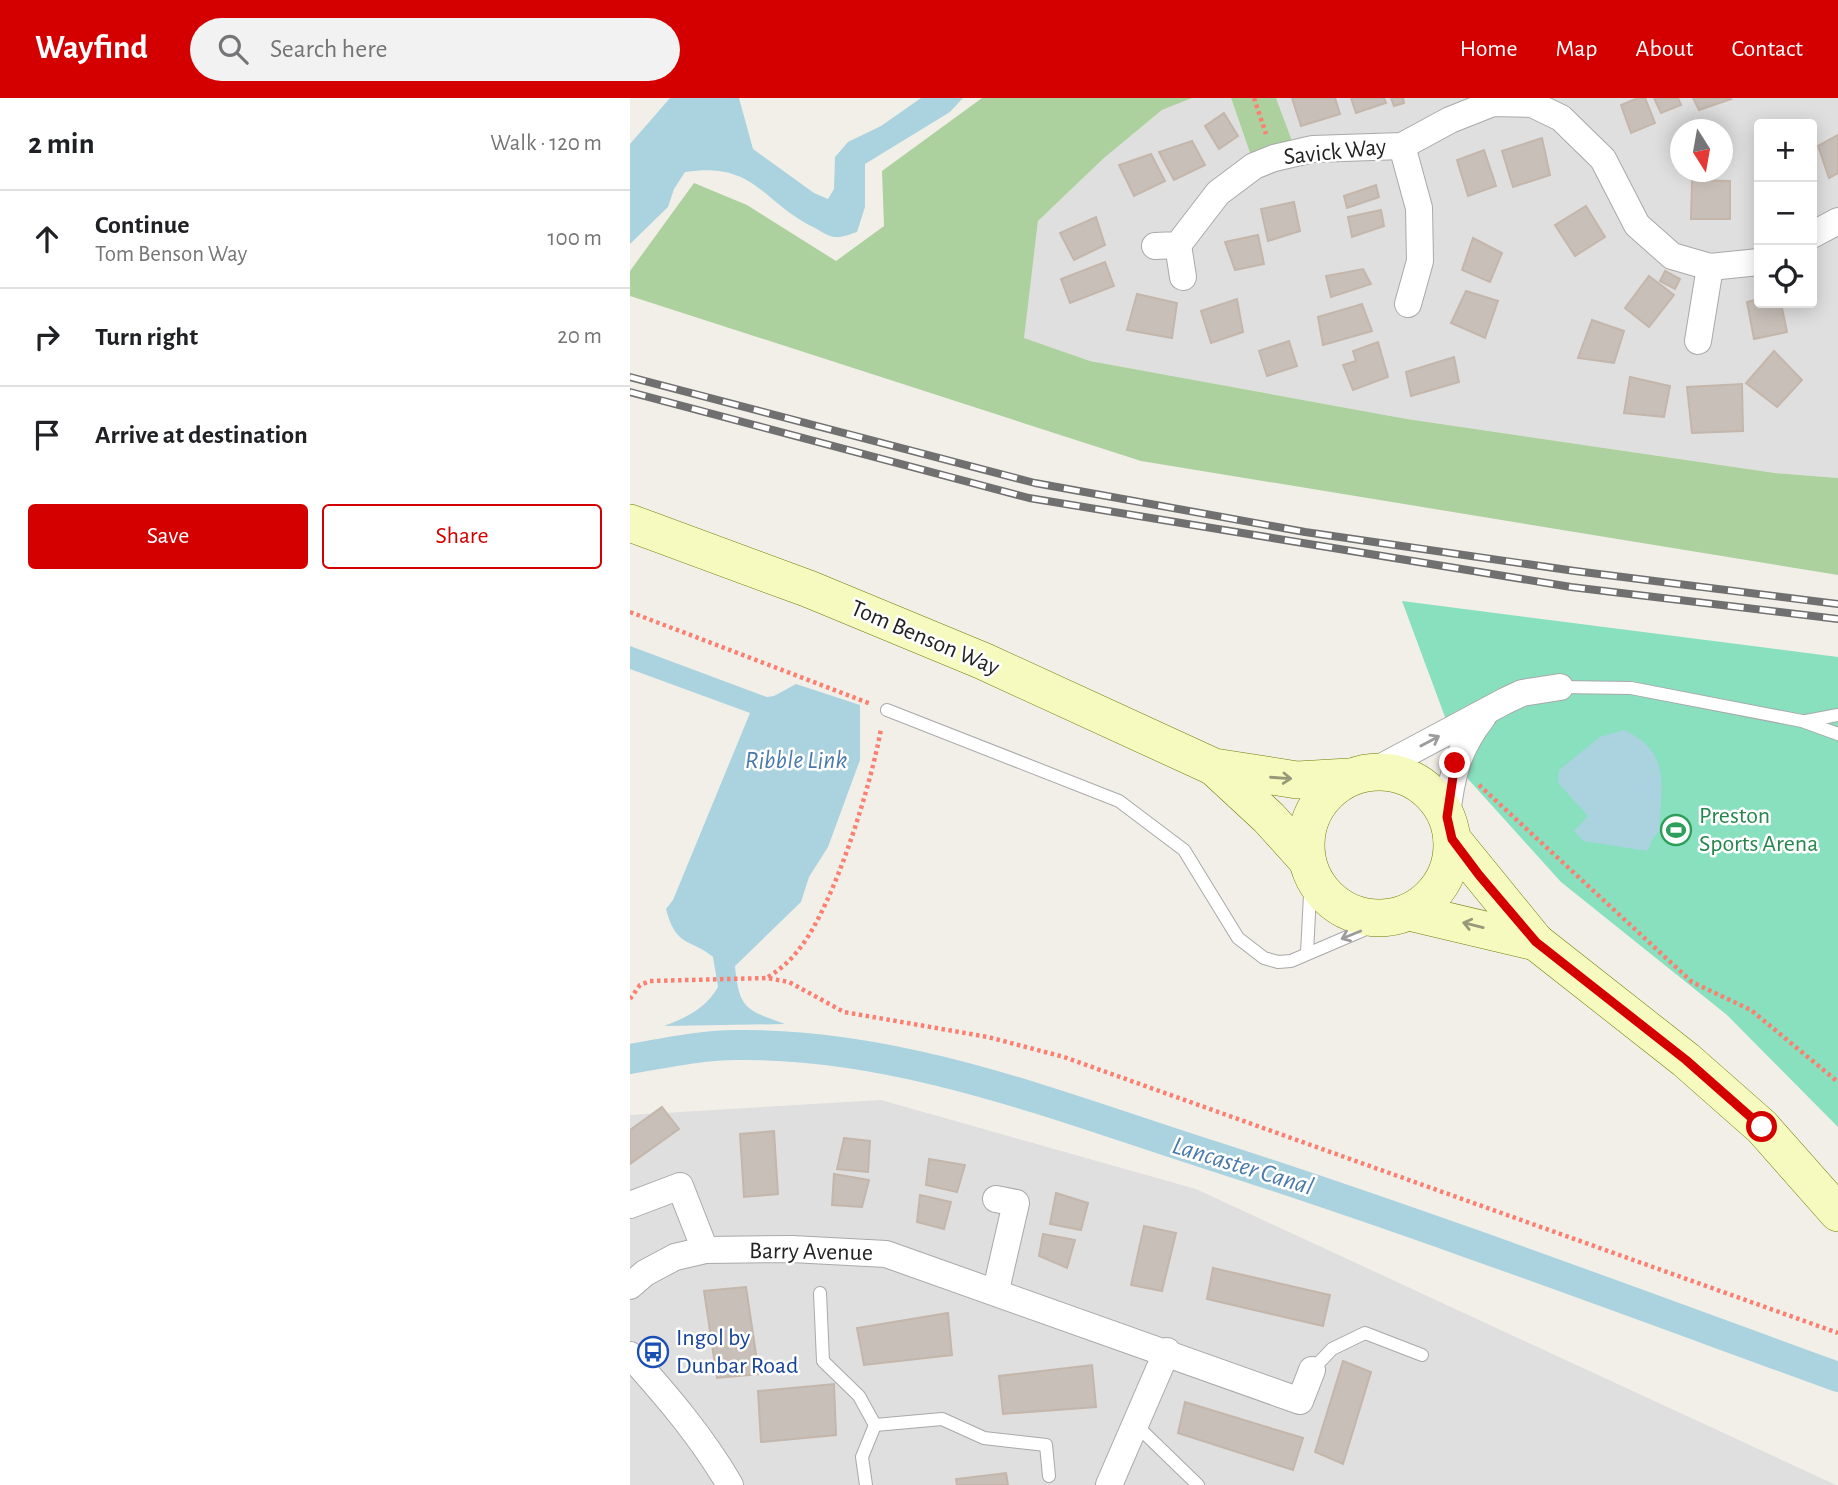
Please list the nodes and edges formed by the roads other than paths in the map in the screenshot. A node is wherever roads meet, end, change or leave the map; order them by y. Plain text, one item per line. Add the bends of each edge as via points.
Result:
1 (1564, 108) edge
2 (1402, 146) junction
3 (1838, 221) edge
4 (1817, 232) edge
5 (1754, 263) edge
6 (1710, 267) junction
7 (1183, 277) dead end
8 (1408, 304) dead end
9 (1698, 341) dead end
10 (630, 523) edge
11 (1560, 687) joint
12 (887, 710) road end
13 (1489, 710) junction
14 (1838, 715) edge
15 (1802, 721) junction
16 (1838, 734) edge
17 (1214, 767) junction
18 (1361, 774) junction
19 (1450, 828) junction
20 (1308, 867) junction
21 (1401, 915) junction
22 (1536, 942) junction
23 (1307, 953) junction
24 (996, 1199) dead end
25 (630, 1205) edge
26 (1838, 1213) edge
27 (705, 1250) junction
28 (630, 1286) edge
29 (996, 1290) junction
30 (820, 1293) dead end
31 (1167, 1351) junction
32 (630, 1355) edge
33 (1422, 1355) dead end
34 (1312, 1370) joint
35 (1135, 1423) junction
36 (875, 1425) junction
37 (1049, 1476) dead end
38 (730, 1485) edge
39 (866, 1485) edge
40 (1109, 1485) edge
41 (1198, 1485) edge

1 - 2 street, Savick Way via 1493,103
1 - 6 street, Savick Way via 1603,159 1637,225 1672,256
2 - 7 street, Savick Way via 1312,149 1254,166 1218,193 1166,245
2 - 8 street, Savick Way via 1419,221 1420,261
3 - 4 street
5 - 6 street, Savick Way
6 - 9 street
10 - 17 main road, Tom Benson Way via 809,589 983,661
11 - 13 street via 1522,693
11 - 15 lane via 1631,688
12 - 23 lane via 1119,801 1184,850 1238,939 1264,958 1278,962
18 -> 13 street
13 - 19 street via 1455,763
14 - 15 lane
15 - 16 lane
17 -> 18 main road, Tom Benson Way via 1297,780
17 - 20 main road, Tom Benson Way via 1269,818
18 - 19 main road via 1395,773 1417,781 1435,797
18 - 20 main road via 1328,790 1313,810 1305,834
19 - 21 main road via 1451,862 1442,883 1428,900
19 - 22 main road
20 - 21 main road via 1325,896 1345,911 1369,918
20 - 23 lane
22 -> 21 main road
21 -> 23 lane
22 - 26 main road via 1686,1060 1762,1127
24 - 29 street via 1016,1203
25 - 27 street via 680,1186
27 - 28 street, Barry Avenue via 675,1257
27 - 29 street, Barry Avenue via 886,1254
29 - 31 street, Barry Avenue
30 - 36 lane via 823,1360 859,1396
31 - 34 street, Barry Avenue via 1300,1401
31 - 35 street
32 - 38 street via 680,1411
33 - 34 lane via 1365,1333 1332,1349
35 - 40 street
35 - 41 lane
36 - 37 lane via 942,1419 984,1438 1046,1445
36 - 39 lane via 862,1457

